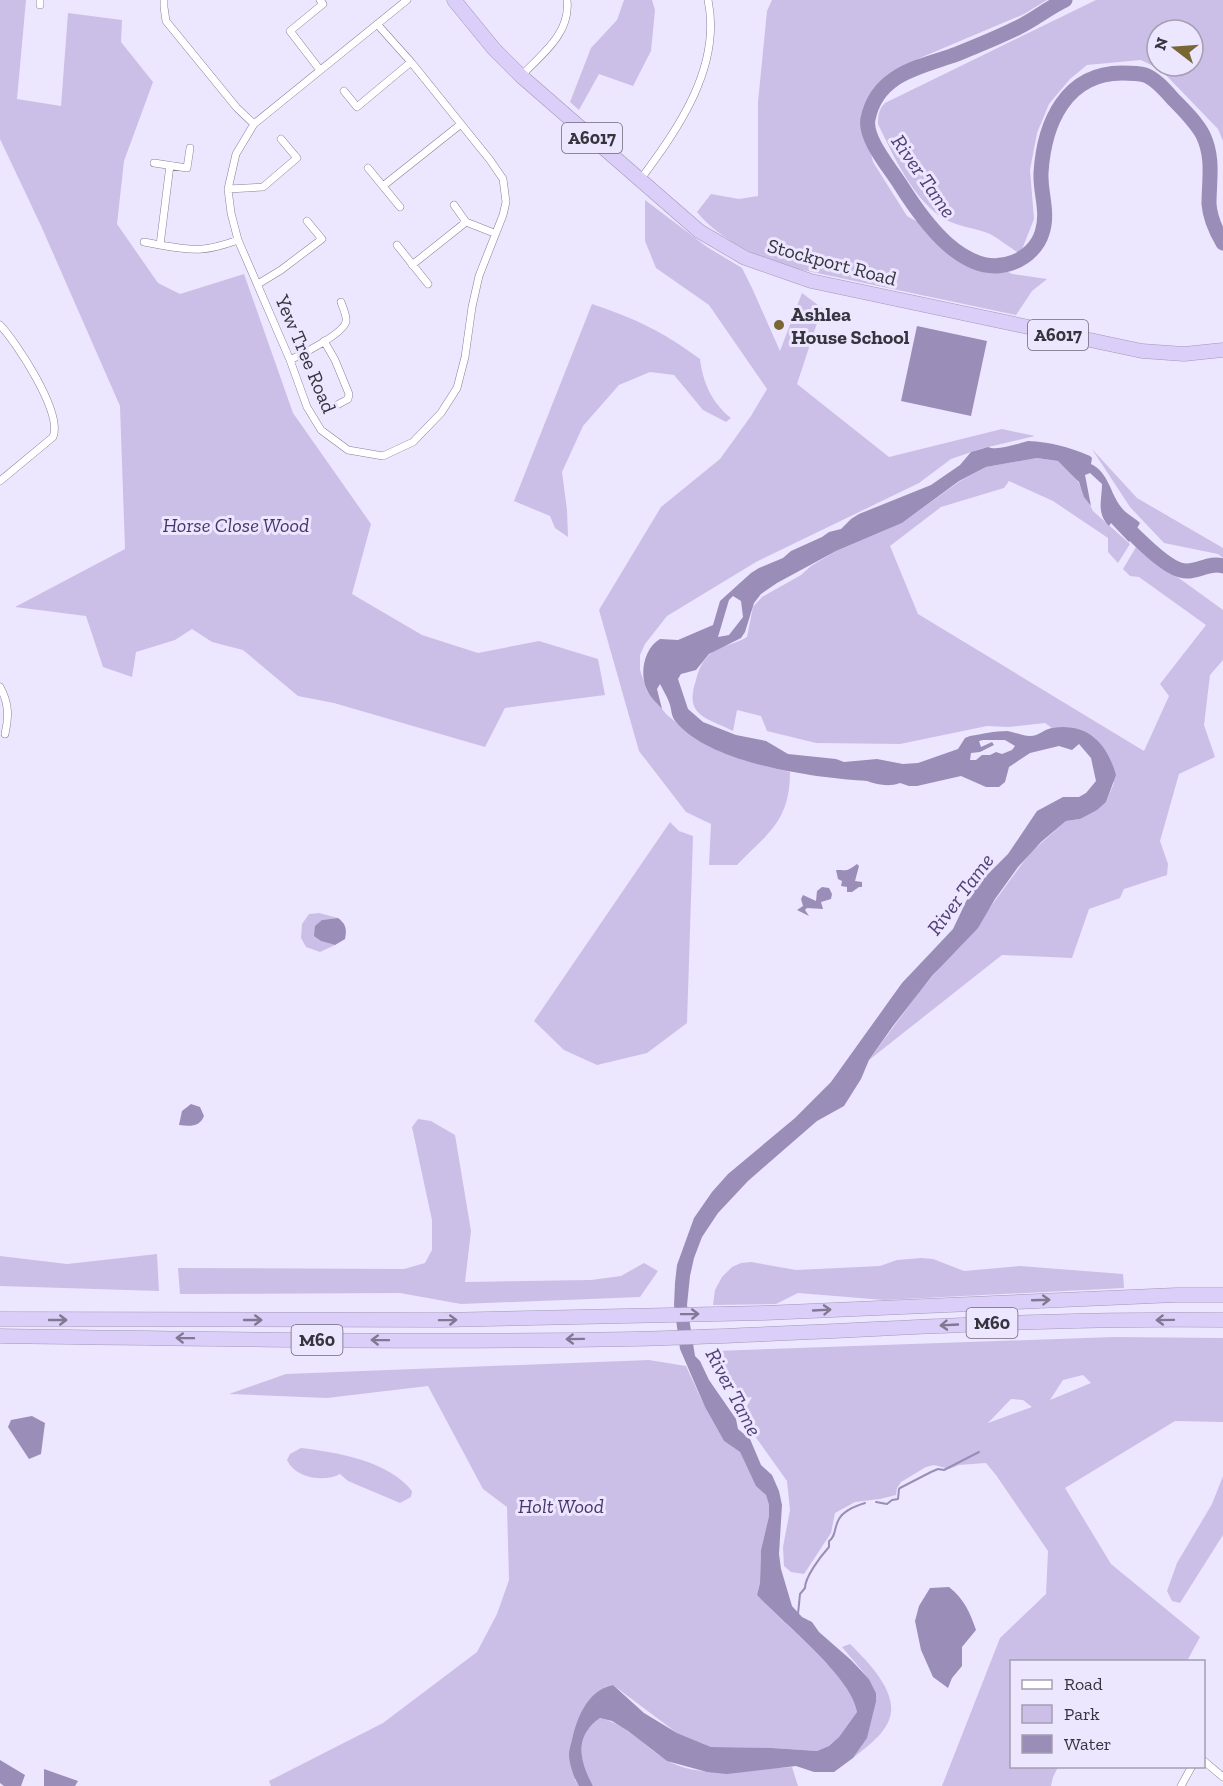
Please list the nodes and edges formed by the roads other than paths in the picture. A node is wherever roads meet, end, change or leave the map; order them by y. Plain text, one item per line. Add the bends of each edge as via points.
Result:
1 (164, 0) edge
2 (320, 0) edge
3 (406, 0) edge
4 (454, 0) edge
5 (567, 0) edge
6 (708, 0) edge
7 (377, 24) junction
8 (411, 62) junction
9 (320, 70) junction
10 (521, 76) junction
11 (344, 91) dead end
12 (254, 124) junction
13 (460, 124) junction
14 (281, 139) dead end
15 (190, 148) dead end
16 (153, 163) dead end
17 (170, 165) junction
18 (368, 168) dead end
19 (639, 181) junction
20 (383, 186) junction
21 (228, 189) junction
22 (454, 205) dead end
23 (400, 207) dead end
24 (307, 221) dead end
25 (466, 222) junction
26 (494, 233) junction
27 (238, 240) junction
28 (144, 242) dead end
29 (160, 245) junction
30 (397, 245) dead end
31 (412, 265) junction
32 (258, 284) junction
33 (428, 284) dead end
34 (341, 302) dead end
35 (0, 325) edge
36 (324, 341) junction
37 (1223, 350) edge
38 (290, 360) junction
39 (338, 405) dead end
40 (0, 481) edge
41 (0, 687) edge
42 (5, 734) dead end
43 (1223, 1295) edge
44 (0, 1320) edge
45 (1223, 1320) edge
46 (0, 1336) edge
47 (1205, 1763) edge
48 (1191, 1768) edge
49 (1223, 1777) edge
50 (1181, 1786) edge

1 - 12 street via 166,21
2 - 9 street via 323,4 290,31
3 - 7 street, Yew Tree Road
4 - 10 highway, Stockport Road / A6017
5 - 10 street via 564,27 558,37
6 - 19 street via 709,44 698,84 672,137
7 - 8 street, Yew Tree Road
7 - 9 street, Yew Tree Road
8 - 11 street via 357,107
8 - 13 street, Yew Tree Road
9 - 12 street, Yew Tree Road
10 - 19 highway, Stockport Road / A6017
12 - 21 street, Yew Tree Road via 236,154
13 - 20 street
13 - 26 street, Yew Tree Road via 503,179 506,202
14 - 21 street via 297,158 263,187
15 - 17 street via 187,168
16 - 17 street
17 - 29 street
18 - 20 street
19 - 37 highway, Stockport Road / A6017 via 723,246 795,277 1142,351 1165,354
20 - 23 street
21 - 27 street, Yew Tree Road
22 - 25 street
24 - 32 street via 322,239
25 - 26 street
25 - 31 street
26 - 38 street, Yew Tree Road via 478,276 457,388 441,413 413,442 383,456 348,450 321,430 307,407
27 - 29 street via 194,251
27 - 32 street, Yew Tree Road
28 - 29 street
30 - 31 street
31 - 33 street
32 - 38 street, Yew Tree Road
34 - 36 street via 344,327
35 - 40 street via 26,357 55,430 53,437
36 - 38 street
36 - 39 street via 350,394
41 - 42 street via 7,699 9,719
44 -> 43 highway, M60 via 441,1320 764,1313
45 -> 46 highway, M60 via 960,1324 633,1339
47 - 49 street
48 - 50 street

